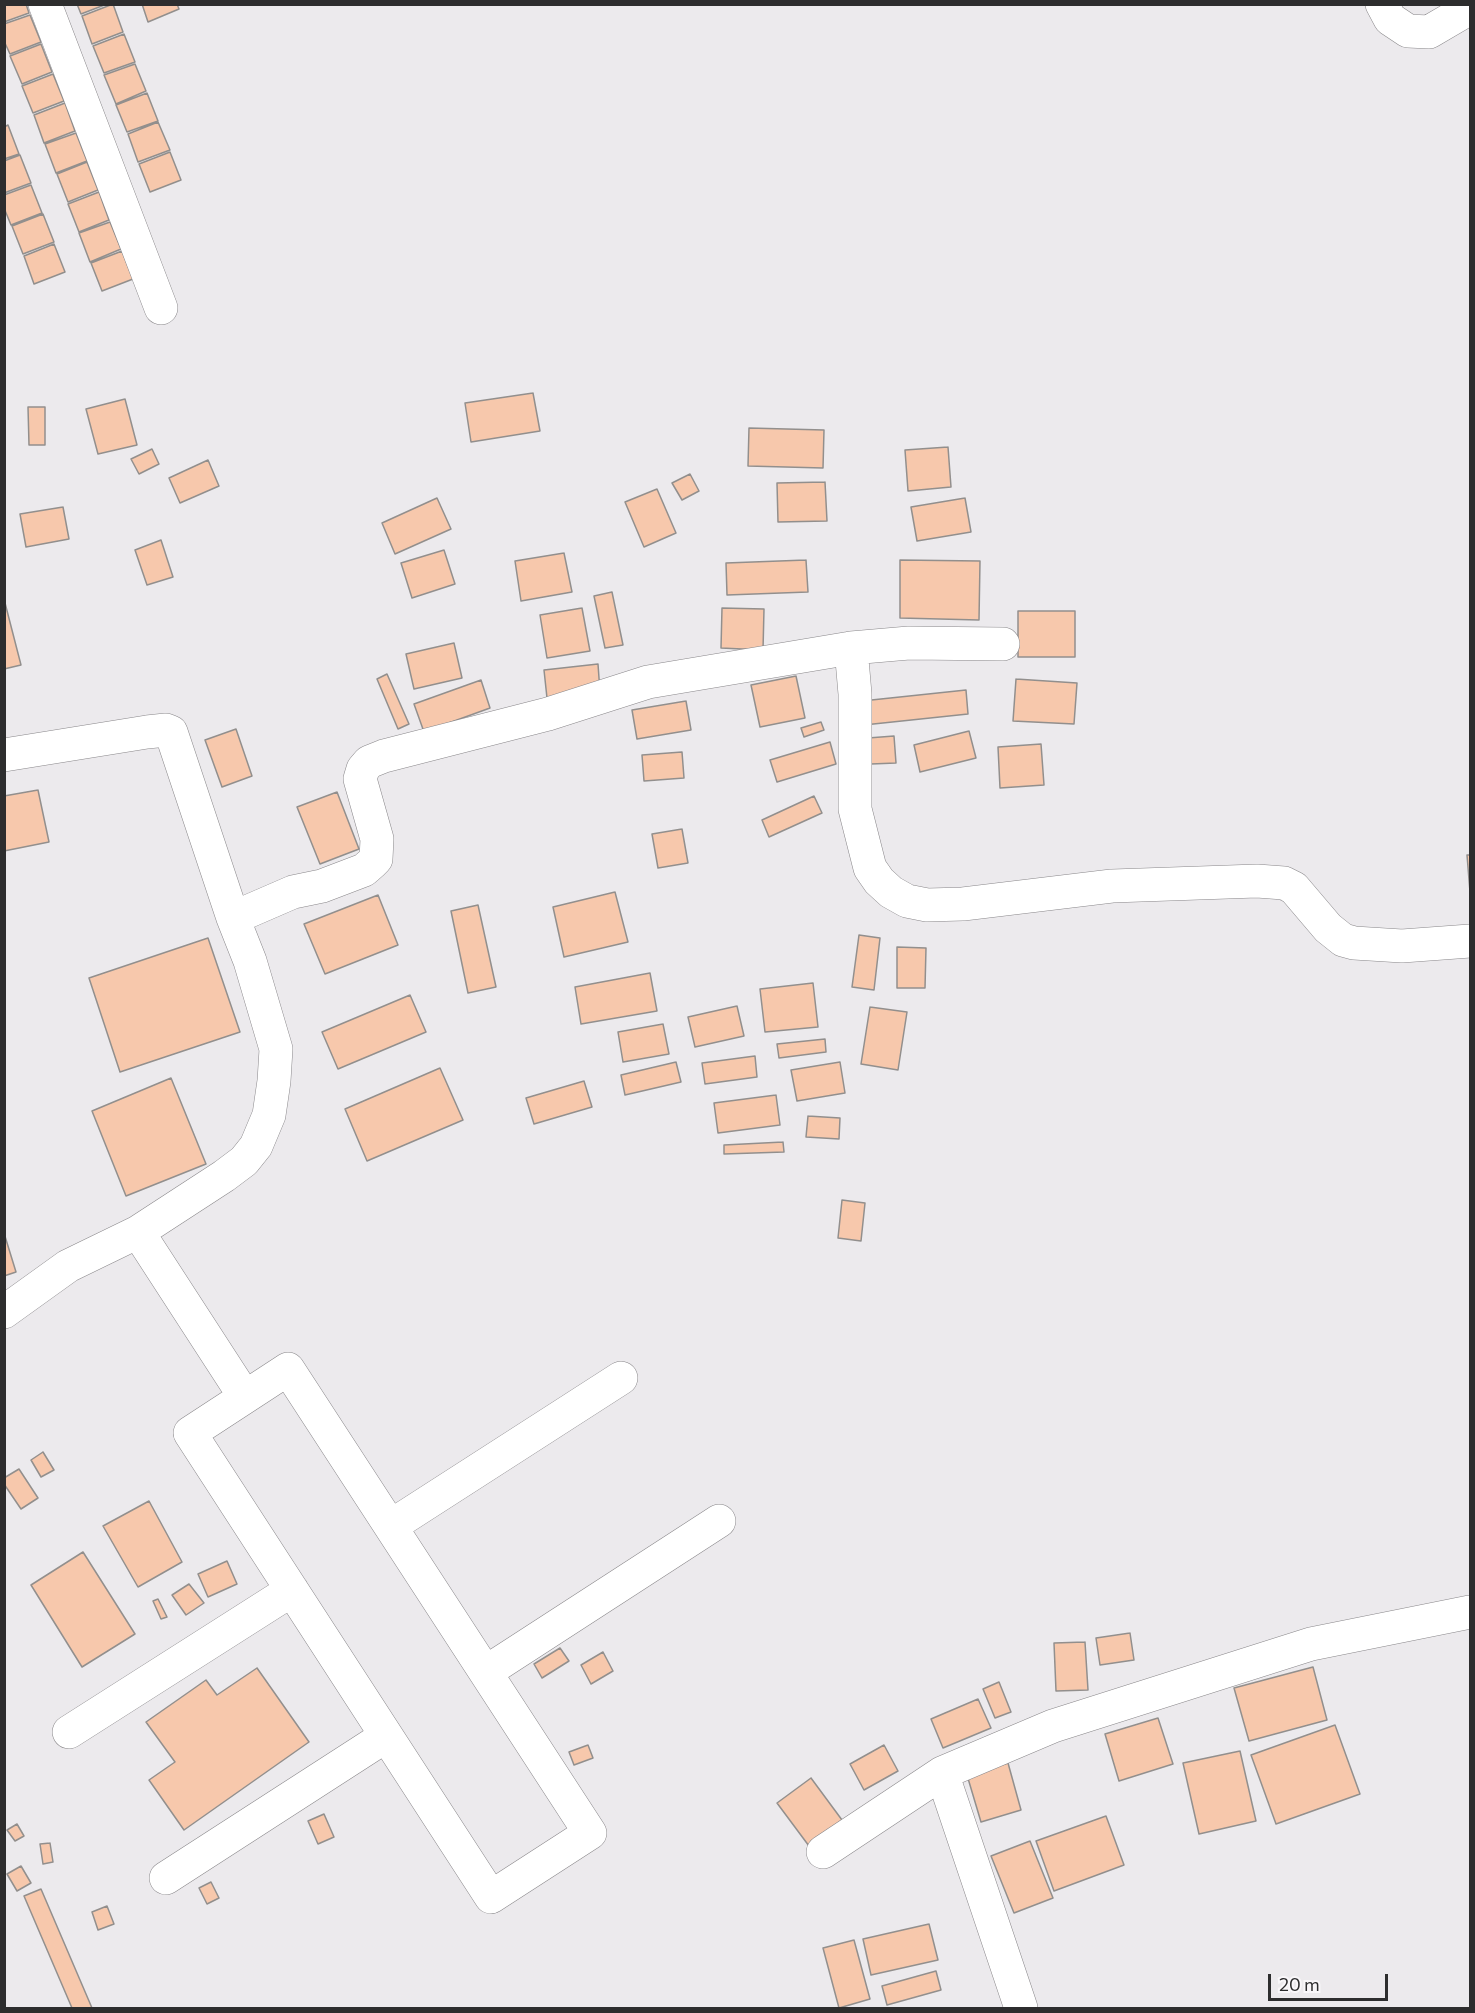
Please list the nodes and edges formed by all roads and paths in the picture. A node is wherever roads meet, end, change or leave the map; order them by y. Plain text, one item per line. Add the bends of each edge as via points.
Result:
1 (45, 4) edge
2 (1382, 4) edge
3 (1470, 8) edge
4 (161, 308) dead end
5 (1003, 644) dead end
6 (851, 648) junction
7 (4, 754) edge
8 (233, 918) junction
9 (1470, 941) edge
10 (138, 1232) junction
11 (4, 1312) edge
12 (621, 1378) dead end
13 (245, 1397) junction
14 (719, 1521) dead end
15 (391, 1526) junction
16 (292, 1590) junction
17 (1470, 1612) edge
18 (486, 1672) junction
19 (69, 1732) dead end
20 (386, 1736) junction
21 (942, 1773) junction
22 (823, 1852) dead end
23 (166, 1878) dead end
24 (1021, 2008) edge

1 - 4 street
2 - 3 street via 1390,19 1408,31 1429,32
5 - 6 street via 909,643
6 - 8 street via 648,682 548,714 374,759 363,769 360,779 377,839 372,864
6 - 9 street via 855,809 870,868 891,892 907,901 963,904 1112,885 1257,881 1284,883 1294,888 1343,940 1402,946
7 - 8 street via 147,732 171,732
8 - 10 street via 276,1049 269,1115 256,1146 244,1161
10 - 11 street via 68,1266
10 - 13 street
12 - 15 street
13 - 15 street via 288,1369
13 - 16 street via 190,1433
14 - 18 street
15 - 18 street
16 - 19 street
16 - 20 street
17 - 21 street via 1311,1644 1053,1726
18 - 20 street via 590,1833 491,1898
20 - 23 street
21 - 22 street
21 - 24 street

